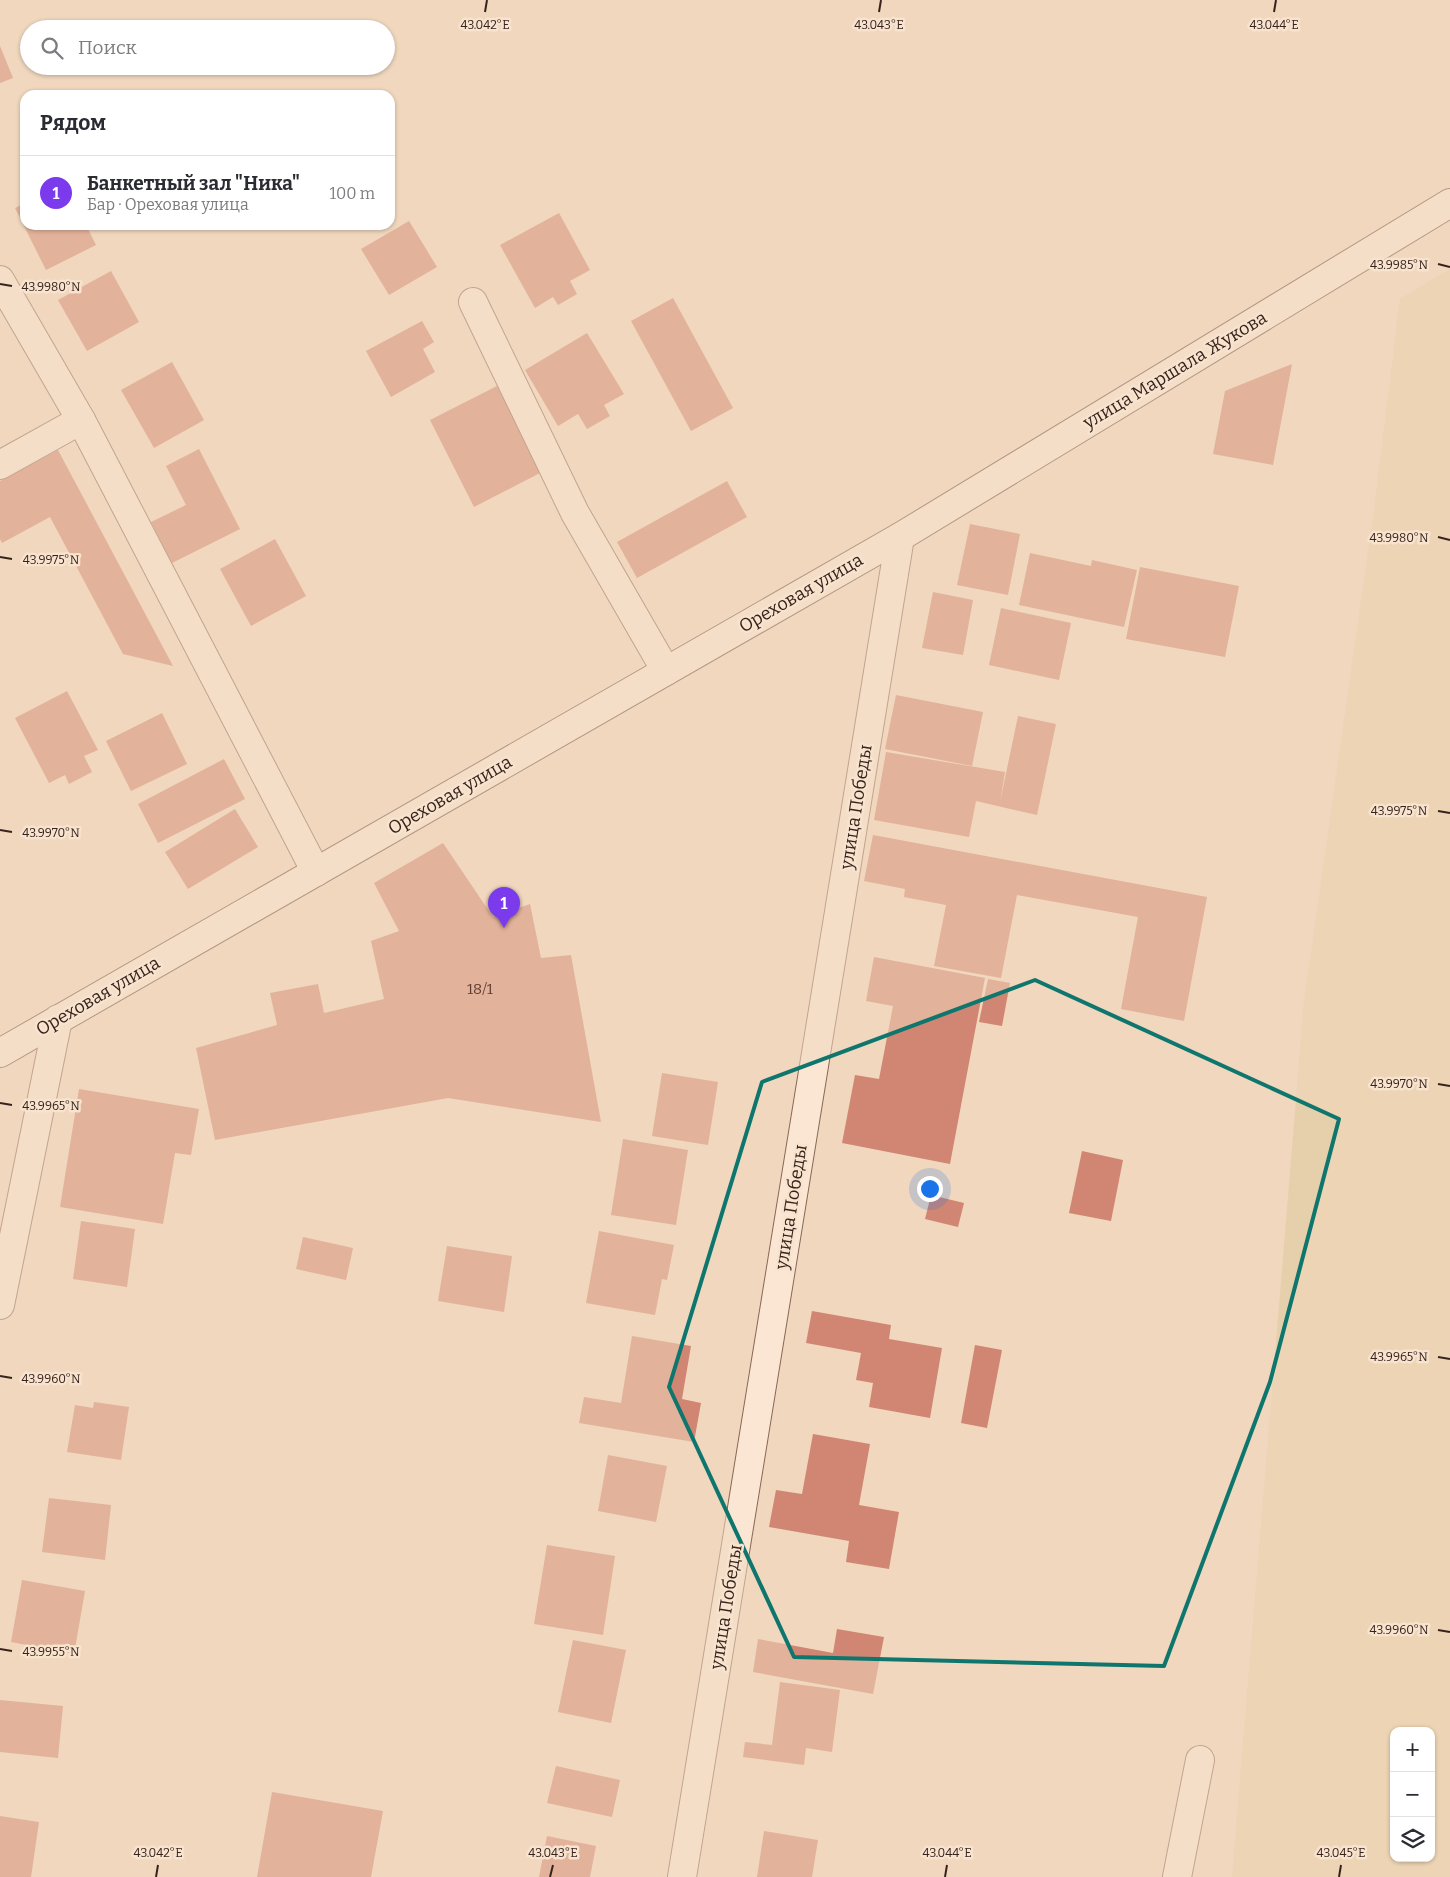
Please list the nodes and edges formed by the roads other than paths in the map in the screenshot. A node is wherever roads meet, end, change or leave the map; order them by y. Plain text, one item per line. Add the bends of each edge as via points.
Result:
1 (1450, 203) edge
2 (0, 280) edge
3 (472, 302) dead end
4 (81, 420) junction
5 (0, 465) edge
6 (900, 536) junction
7 (666, 671) junction
8 (316, 872) junction
9 (58, 1019) junction
10 (0, 1053) edge
11 (0, 1305) edge
12 (1200, 1760) dead end
13 (682, 1877) edge
14 (1177, 1877) edge

1 - 6 street, улица Маршала Жукова
2 - 4 street
3 - 7 street via 575,513
4 - 5 street
4 - 8 street
6 - 7 street, Ореховая улица
6 - 13 street, улица Победы
7 - 8 street, Ореховая улица
8 - 9 street, Ореховая улица
9 - 10 street, Ореховая улица
9 - 11 street
12 - 14 street

